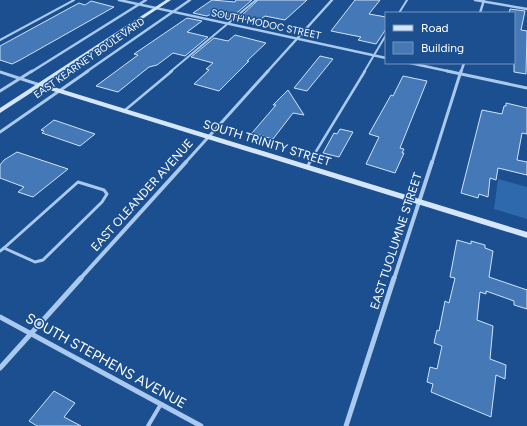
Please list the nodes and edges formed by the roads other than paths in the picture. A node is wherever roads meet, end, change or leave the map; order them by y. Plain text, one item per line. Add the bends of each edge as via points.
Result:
1 (74, 0) edge
2 (119, 0) edge
3 (146, 0) edge
4 (169, 0) edge
5 (190, 0) edge
6 (256, 0) edge
7 (332, 0) edge
8 (407, 0) edge
9 (474, 0) edge
10 (484, 1) edge
11 (139, 4) junction
12 (156, 8) junction
13 (527, 9) edge
14 (172, 12) junction
15 (401, 12) edge
16 (480, 12) edge
17 (228, 24) junction
18 (385, 37) edge
19 (297, 39) junction
20 (0, 40) edge
21 (374, 55) junction
22 (385, 58) edge
23 (415, 64) edge
24 (464, 64) edge
25 (0, 72) edge
26 (460, 74) junction
27 (21, 78) junction
28 (40, 85) junction
29 (527, 88) edge
30 (59, 90) junction
31 (0, 91) edge
32 (124, 110) junction
33 (0, 111) edge
34 (0, 132) edge
35 (209, 136) junction
36 (307, 167) junction
37 (419, 202) junction
38 (527, 235) edge
39 (4, 248) junction
40 (0, 251) edge
41 (0, 317) edge
42 (31, 334) junction
43 (0, 368) edge
44 (161, 404) junction
45 (148, 426) edge
46 (201, 426) edge
47 (346, 426) edge

1 - 20 lane
2 - 11 street, SOUTH MODOC STREET
3 - 11 street, EAST KEARNEY BOULEVARD
4 - 12 street, EAST KEARNEY BOULEVARD
5 - 14 street, EAST KEARNEY BOULEVARD
6 - 17 lane
7 - 19 street, EAST OLEANDER AVENUE
8 - 15 lane
9 - 10 street
10 - 13 street
10 - 16 street
11 - 12 street, SOUTH MODOC STREET
11 - 27 street, EAST KEARNEY BOULEVARD
12 - 14 street, SOUTH MODOC STREET
12 - 28 street, EAST KEARNEY BOULEVARD
14 - 17 street, SOUTH MODOC STREET
14 - 30 street, EAST KEARNEY BOULEVARD
17 - 19 street, SOUTH MODOC STREET
17 - 32 lane
18 - 21 lane
19 - 21 street, SOUTH MODOC STREET
19 - 35 street, EAST OLEANDER AVENUE
21 - 22 street, SOUTH MODOC STREET
21 - 36 lane
23 - 26 street
24 - 26 street, EAST TUOLUMNE STREET
25 - 27 street, SOUTH TRINITY STREET
26 - 29 street
26 - 37 street, EAST TUOLUMNE STREET
27 - 28 street, SOUTH TRINITY STREET
27 - 31 street, EAST KEARNEY BOULEVARD
28 - 30 street, SOUTH TRINITY STREET
28 - 33 street, EAST KEARNEY BOULEVARD
30 - 32 street, SOUTH TRINITY STREET
30 - 34 street, EAST KEARNEY BOULEVARD
32 - 35 street, SOUTH TRINITY STREET
35 - 36 street, SOUTH TRINITY STREET
35 - 42 street, EAST OLEANDER AVENUE
36 - 37 street, SOUTH TRINITY STREET
37 - 38 street, SOUTH TRINITY STREET
37 - 47 street, EAST TUOLUMNE STREET
39 - 39 lane via 75,183 81,182 104,190 107,194 43,260 35,262
39 - 40 lane
41 - 42 street, SOUTH STEPHENS AVENUE
42 - 43 street, EAST OLEANDER AVENUE
42 - 44 street, SOUTH STEPHENS AVENUE
44 - 45 lane
44 - 46 street, SOUTH STEPHENS AVENUE

